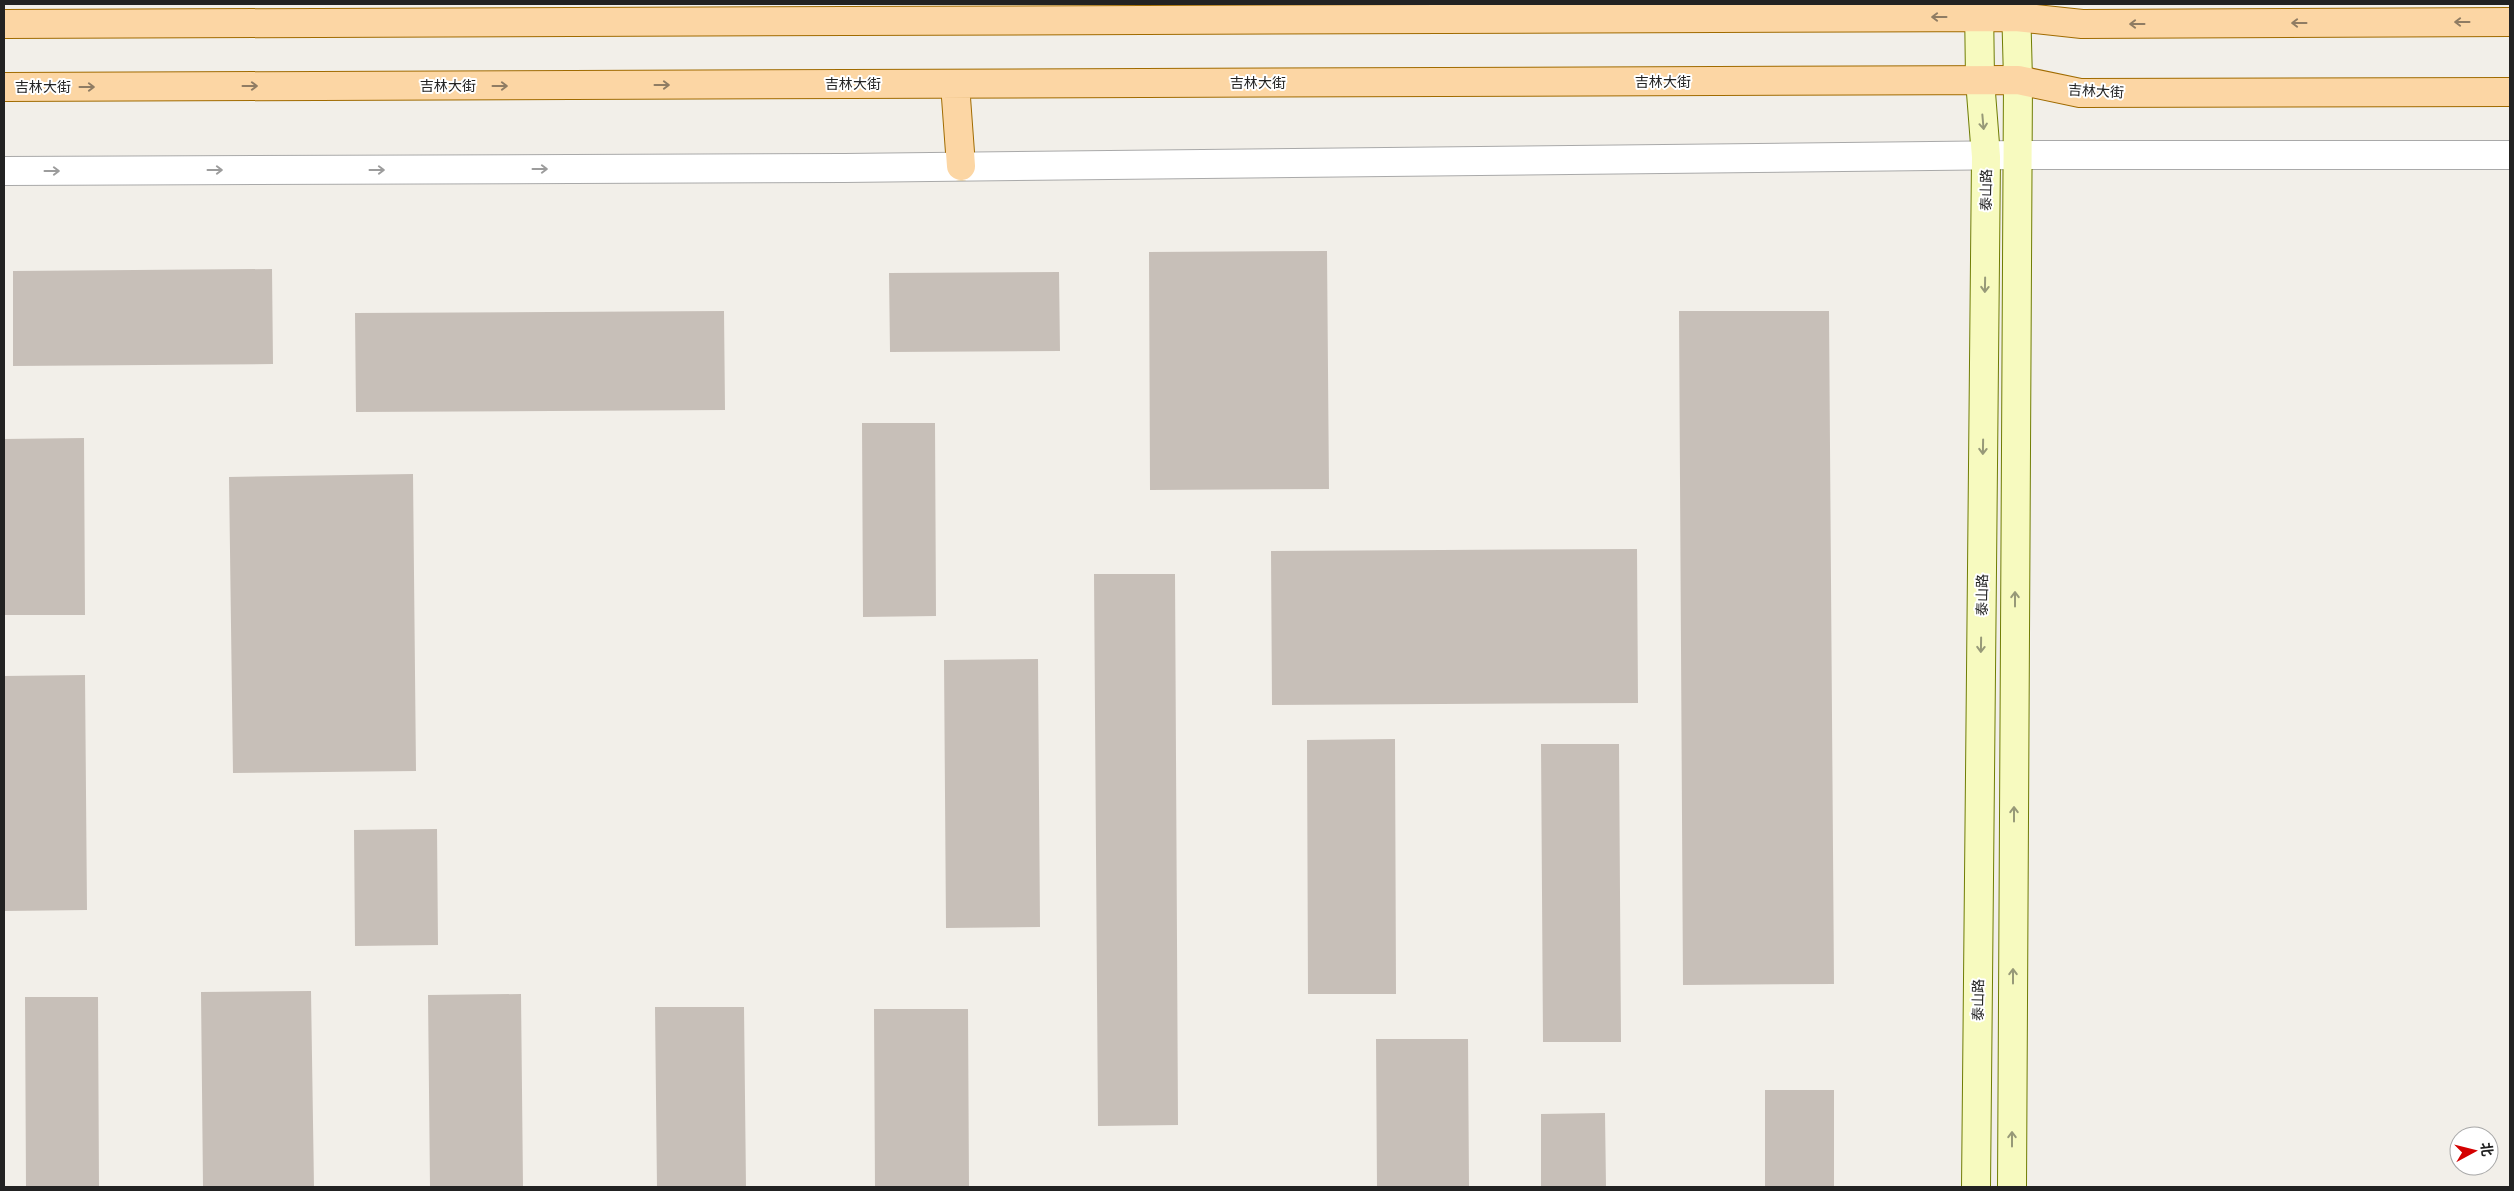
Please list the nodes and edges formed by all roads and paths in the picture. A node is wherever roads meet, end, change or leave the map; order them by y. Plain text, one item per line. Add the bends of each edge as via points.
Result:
1 (1980, 10) edge
2 (2016, 10) edge
3 (954, 12) edge
4 (2510, 22) edge
5 (4, 24) edge
6 (1980, 80) junction
7 (2018, 80) junction
8 (955, 84) junction
9 (4, 87) edge
10 (2510, 92) edge
11 (2018, 155) junction
12 (2510, 155) edge
13 (1986, 156) junction
14 (961, 166) junction
15 (4, 171) edge
16 (1976, 1187) edge
17 (2012, 1187) edge

1 - 2 main road
1 -> 3 main road
1 - 6 main road, 泰山路
4 -> 2 main road via 2082,24
2 - 7 main road
3 - 5 main road
6 - 7 main road, 吉林大街
6 - 8 main road, 吉林大街
6 -> 13 main road, 泰山路
7 - 10 main road, 吉林大街 via 2080,94
7 - 11 main road
9 -> 8 main road, 吉林大街
8 - 14 main road
11 - 12 street
11 - 13 street
17 -> 11 main road
13 - 14 street
13 -> 16 main road, 泰山路
15 -> 14 street

